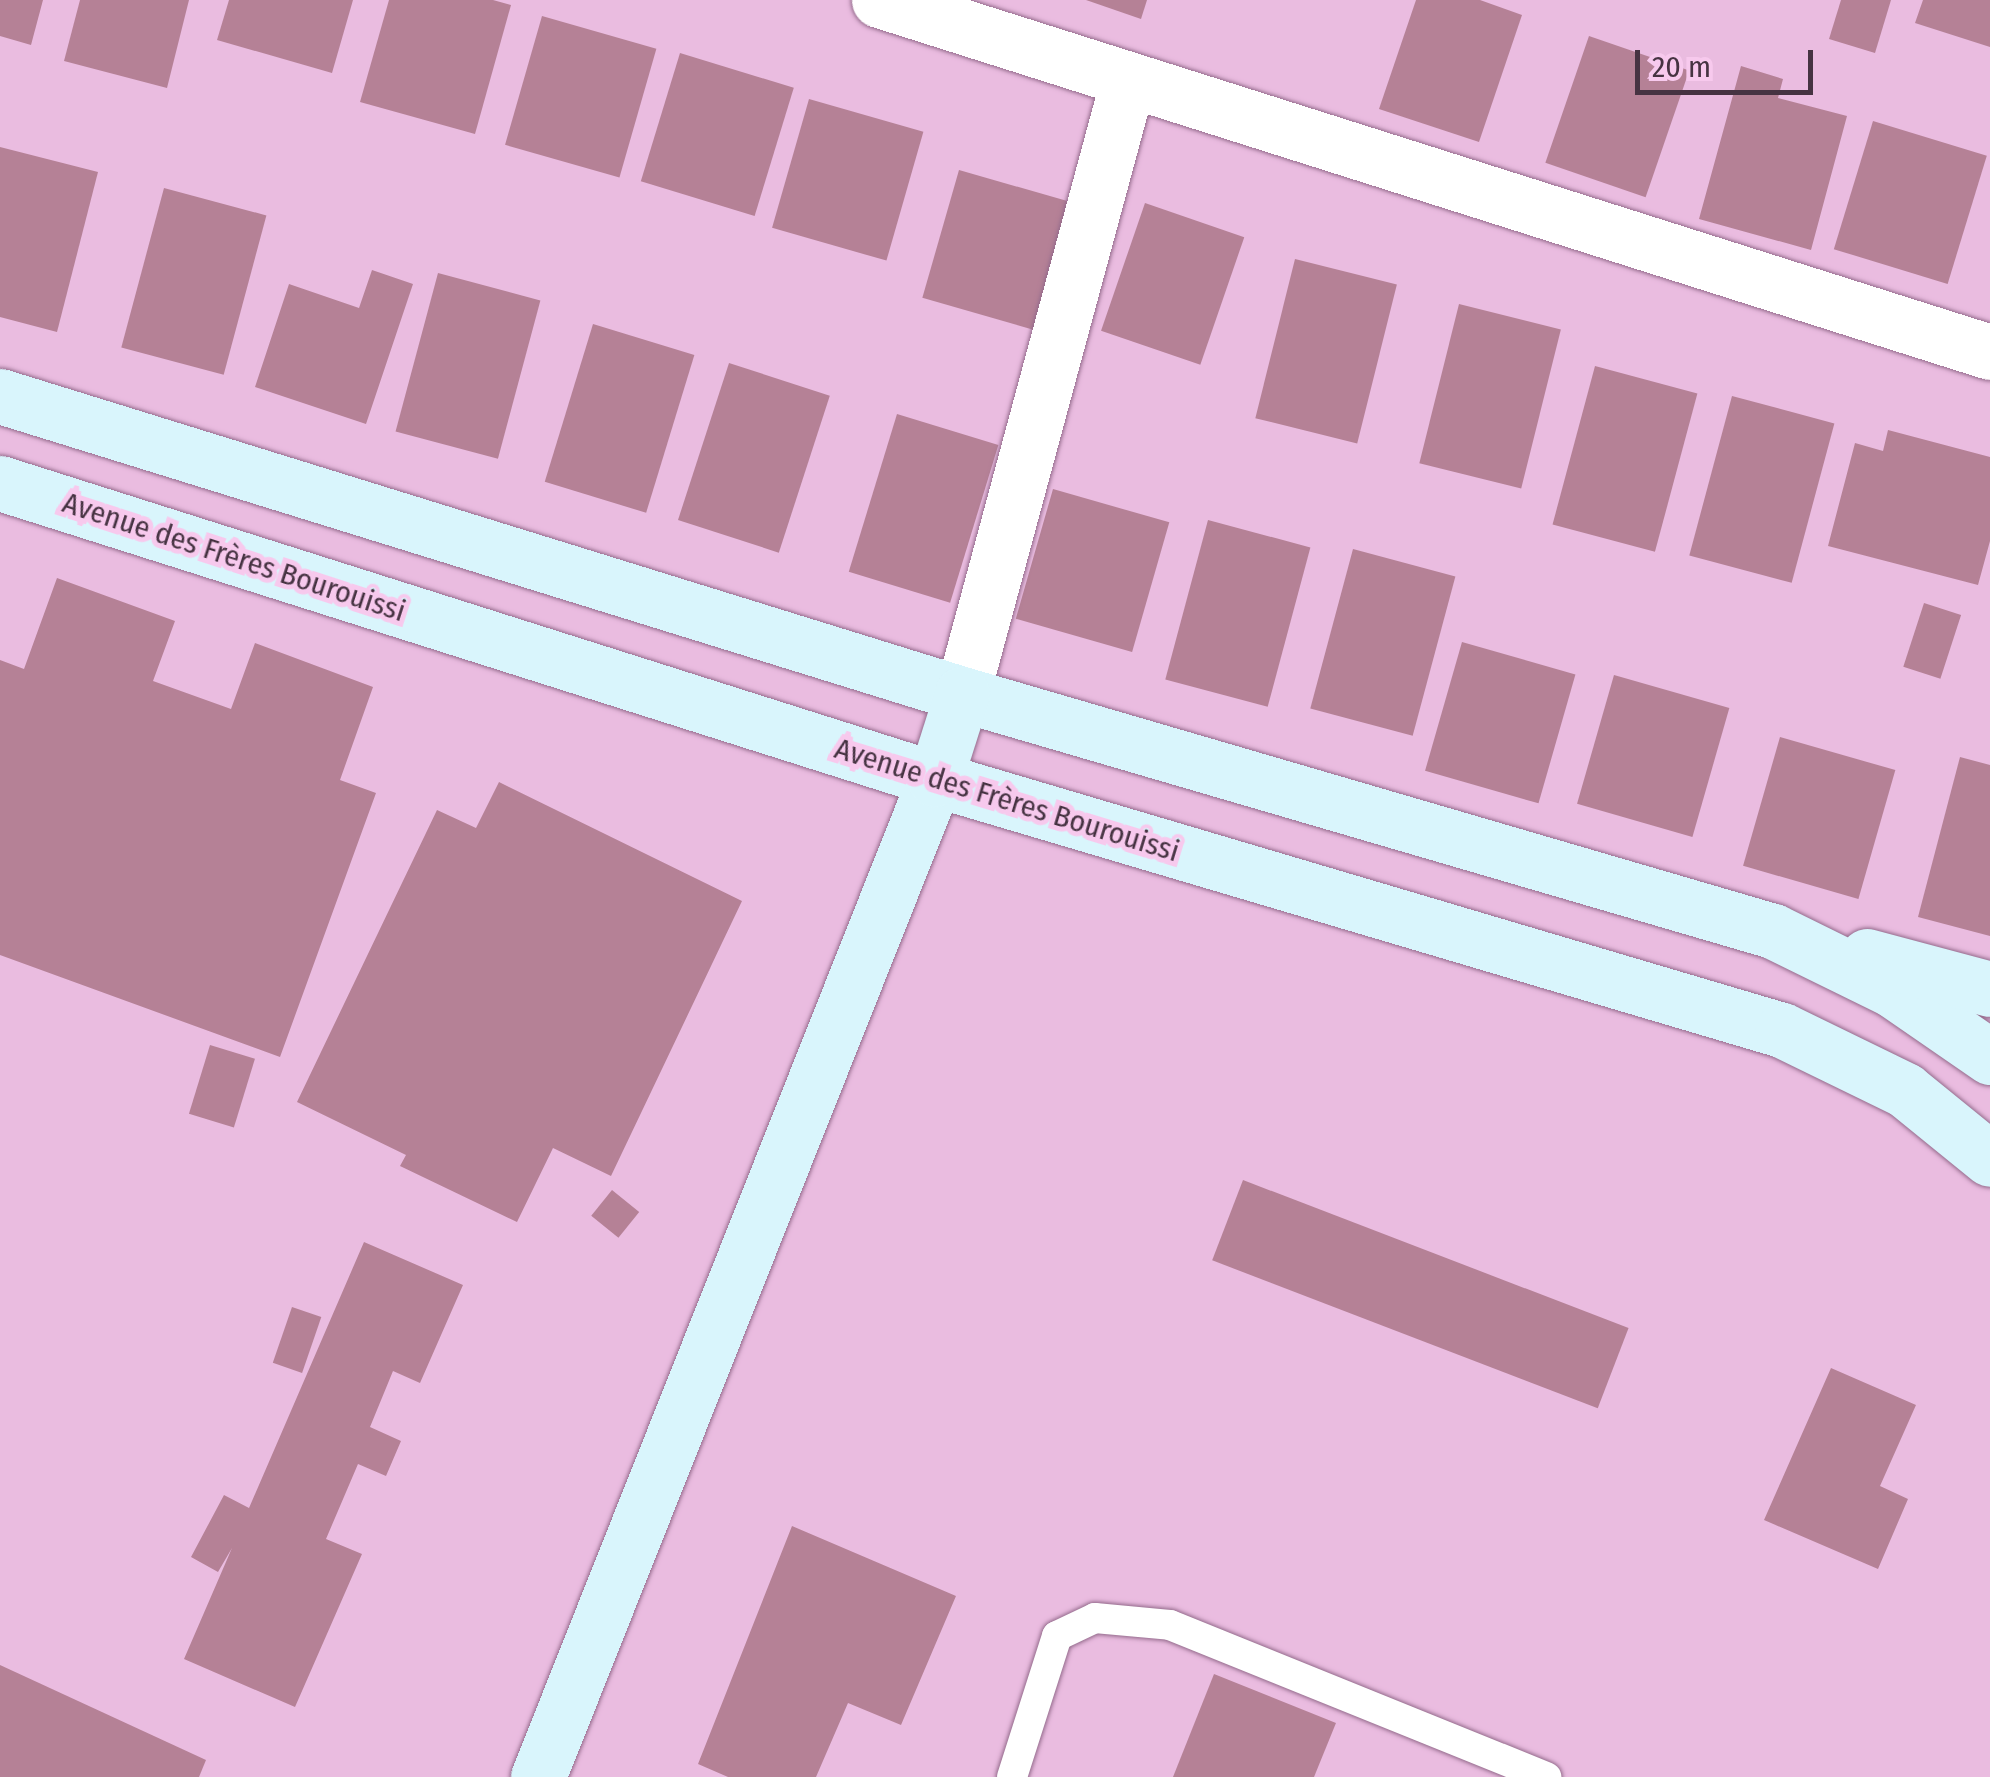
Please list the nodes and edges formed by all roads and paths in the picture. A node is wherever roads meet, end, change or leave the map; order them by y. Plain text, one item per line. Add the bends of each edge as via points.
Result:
1 (879, 0) edge
2 (1128, 80) junction
3 (1990, 352) edge
4 (0, 396) edge
5 (0, 483) edge
6 (962, 694) junction
7 (935, 780) junction
8 (1774, 931) junction
9 (1990, 989) edge
10 (1990, 1058) edge
11 (1990, 1159) edge
12 (538, 1777) edge
13 (1012, 1777) edge
14 (1547, 1777) edge

1 - 2 street
2 - 3 street
2 - 6 street
4 - 6 main road
5 - 7 main road, Avenue des Frères Bourouissi
6 - 7 main road
6 - 8 main road
7 - 11 main road, Avenue des Frères Bourouissi via 1782,1030 1905,1090
7 - 12 main road
8 - 9 main road
8 - 10 main road via 1893,990
13 - 14 lane via 1056,1636 1095,1618 1170,1625

